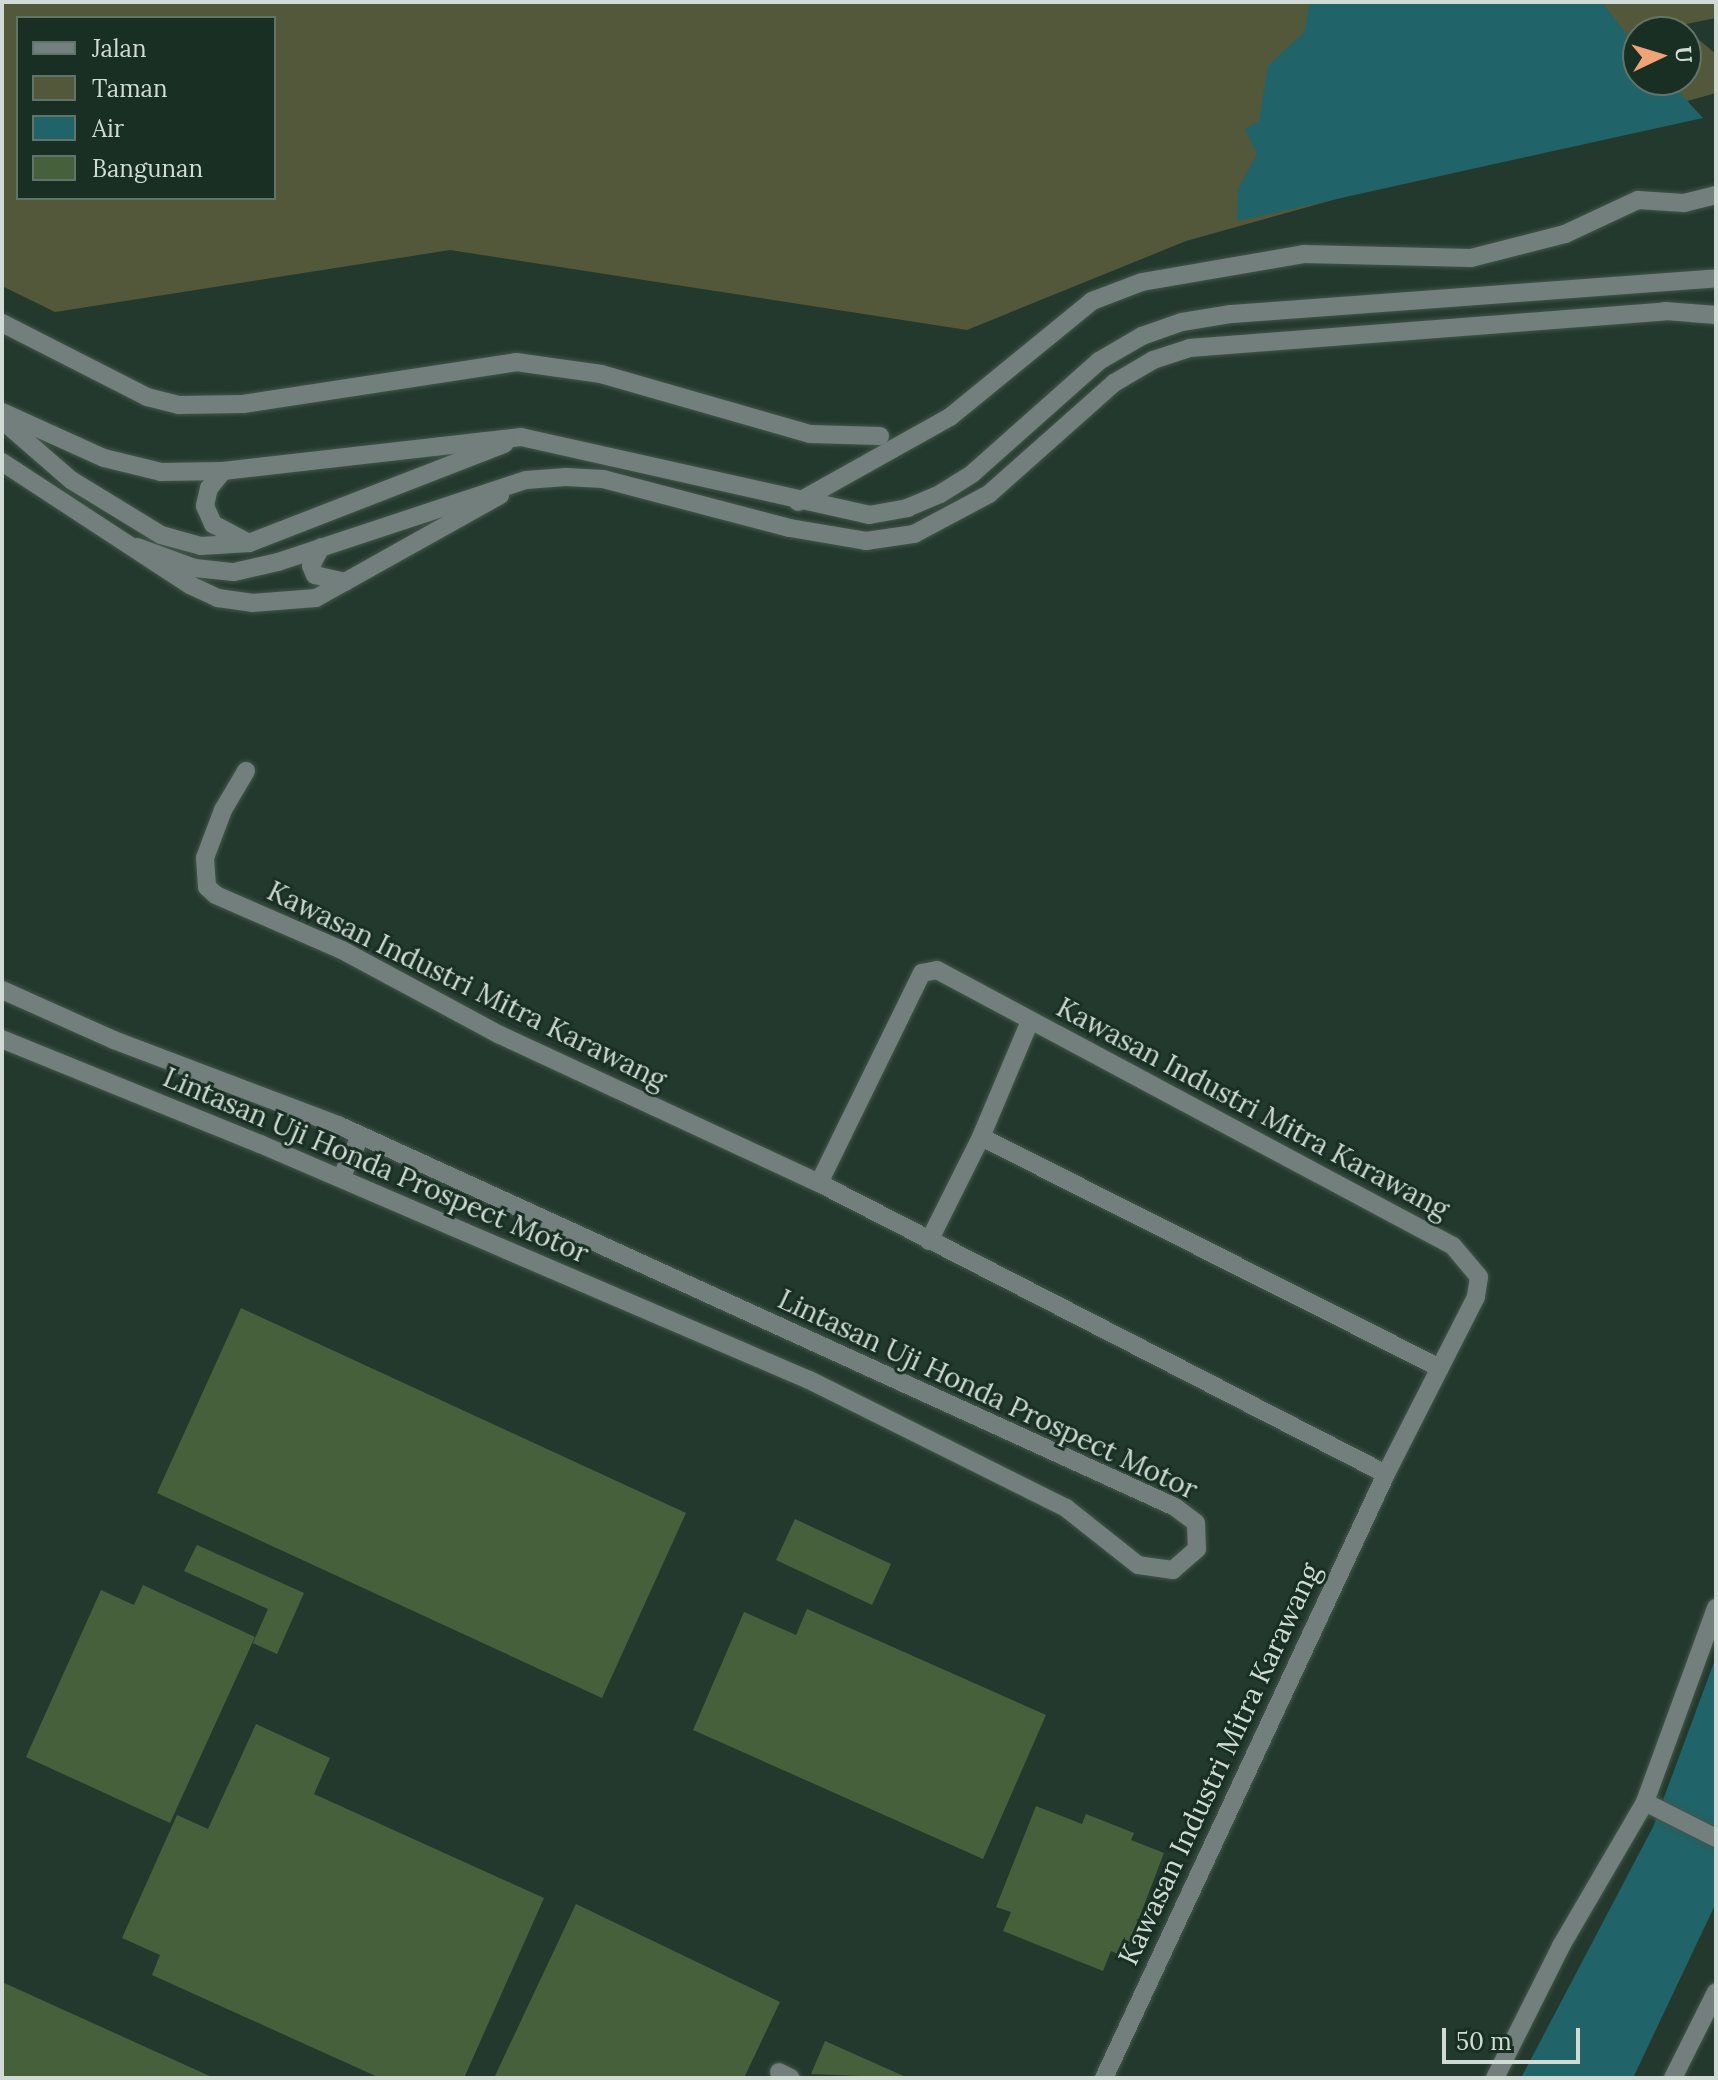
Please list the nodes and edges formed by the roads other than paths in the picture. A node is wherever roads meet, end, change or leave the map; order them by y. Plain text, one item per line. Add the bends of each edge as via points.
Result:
1 (1716, 195) edge
2 (1716, 278) edge
3 (1664, 284) junction
4 (1665, 311) junction
5 (1716, 315) edge
6 (2, 323) edge
7 (2, 412) edge
8 (2, 420) edge
9 (880, 436) dead end
10 (521, 437) junction
11 (2, 462) edge
12 (223, 471) junction
13 (526, 480) junction
14 (798, 502) junction
15 (249, 543) junction
16 (137, 547) junction
17 (321, 547) junction
18 (345, 582) junction
19 (246, 771) dead end
20 (2, 990) edge
21 (1030, 1021) junction
22 (2, 1039) edge
23 (361, 1135) junction
24 (981, 1137) junction
25 (341, 1178) junction
26 (819, 1183) junction
27 (929, 1241) junction
28 (1440, 1368) junction
29 (1386, 1474) junction
30 (1716, 1608) edge
31 (1650, 1805) junction
32 (1716, 1838) edge
33 (1716, 1992) edge
34 (1712, 2016) edge
35 (1104, 2078) edge
36 (1495, 2078) edge
37 (1673, 2078) edge

1 - 14 street via 1684,203 1638,200 1565,234 1471,258 1304,254 1142,282 1092,301 950,417
2 - 3 street
3 - 4 street
3 - 14 street via 1231,314 1182,322 1142,336 1099,361 973,473 940,494 907,508 869,515
4 - 5 street
4 - 13 street via 1189,348 1153,360 1114,383 989,494 914,534 866,541 790,528 603,479
6 - 9 street via 135,391 179,405 243,404 516,362 601,374 810,434
7 - 12 street via 104,458 161,472
8 - 15 street via 71,480 161,535 201,546
10 - 12 street
10 - 14 street
10 - 15 street
11 - 16 street
12 - 15 street via 209,488 205,506 213,524
13 - 17 street
13 - 18 street
16 - 17 street via 195,568 234,572
16 - 18 street via 218,598 285,603 316,598
17 - 18 street via 311,566 315,575
19 - 26 street, Kawasan Industri Mitra Karawang via 223,810 205,858 207,887 216,895 342,950 500,1035
20 - 23 street, Lintasan Uji Honda Prospect Motor via 114,1040
21 - 24 street, Kawasan Industri Mitra Karawang
21 - 26 street, Kawasan Industri Mitra Karawang via 937,970 922,973
21 - 28 street, Kawasan Industri Mitra Karawang via 1463,1254 1479,1277 1476,1297
22 - 25 street, Lintasan Uji Honda Prospect Motor
23 - 25 street
23 - 25 street, Lintasan Uji Honda Prospect Motor via 1175,1507 1196,1523 1197,1549 1173,1570 1138,1565 1066,1508 809,1380
24 - 27 street, Kawasan Industri Mitra Karawang
24 - 28 street
26 - 27 street, Kawasan Industri Mitra Karawang
27 - 29 street, Kawasan Industri Mitra Karawang
28 - 29 street, Kawasan Industri Mitra Karawang
29 - 35 street, Kawasan Industri Mitra Karawang
30 - 31 street
31 - 32 street
31 - 36 street via 1561,1946
33 - 34 street
34 - 37 street

